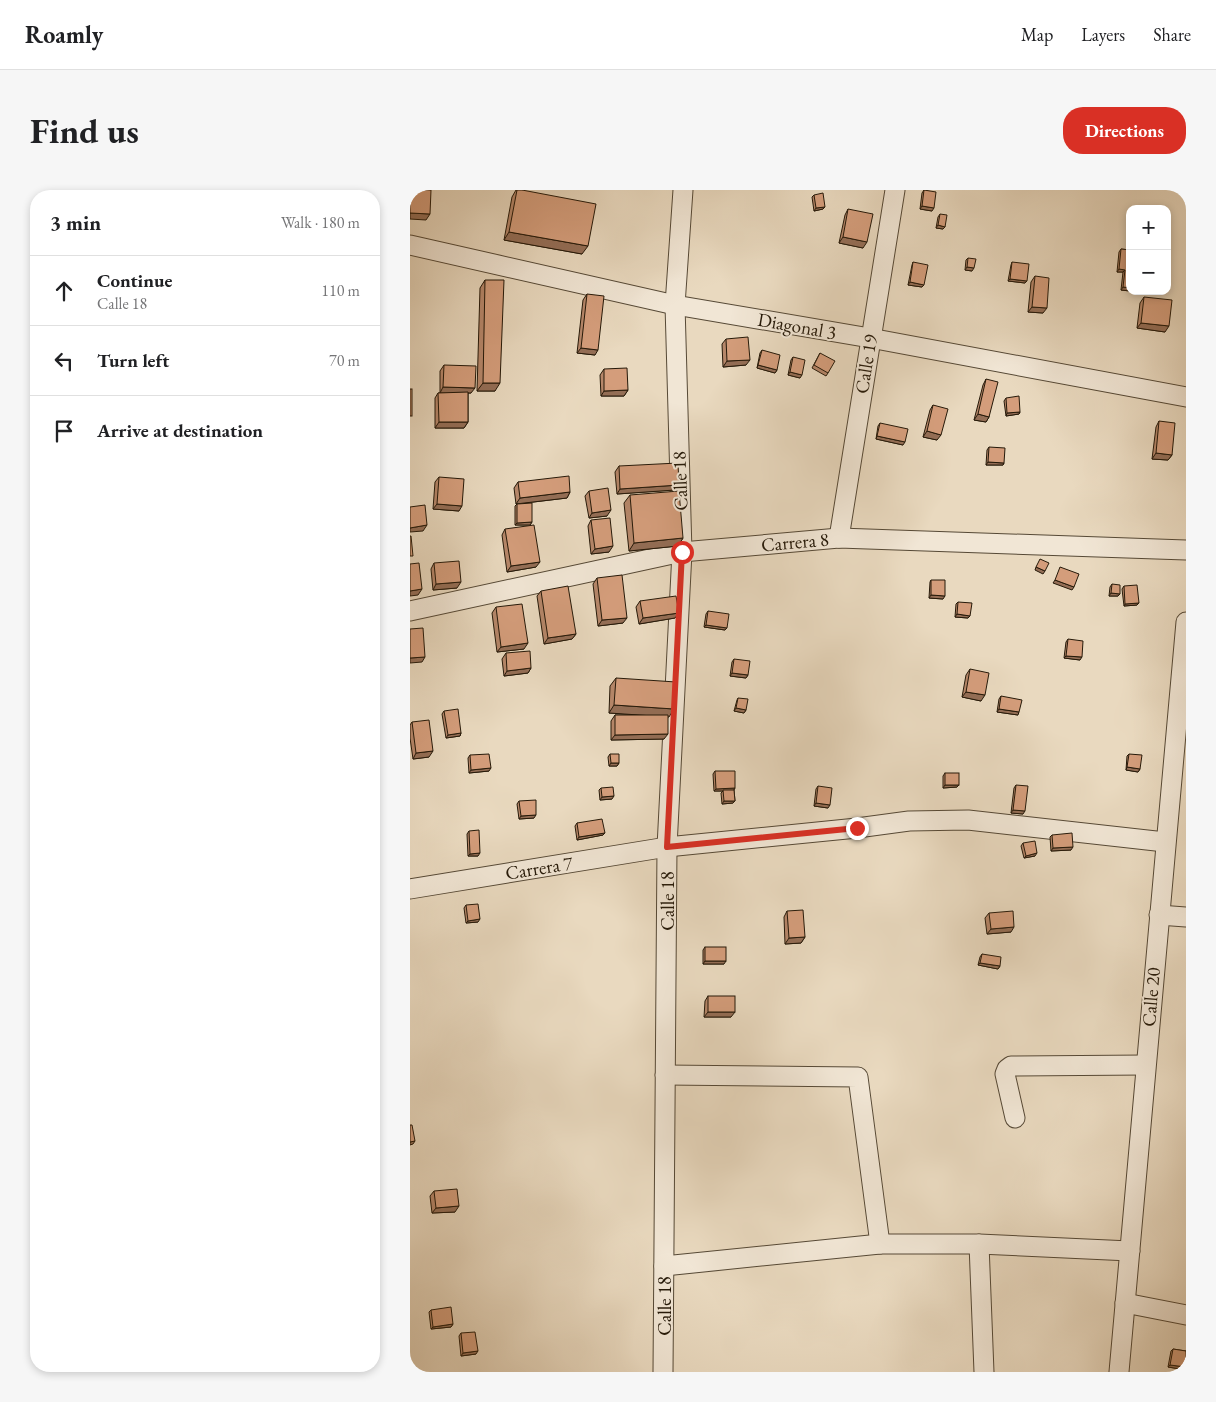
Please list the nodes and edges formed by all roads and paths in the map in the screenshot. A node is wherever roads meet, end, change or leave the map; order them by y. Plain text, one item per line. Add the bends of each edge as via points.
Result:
1 (683, 190) edge
2 (895, 190) edge
3 (410, 245) edge
4 (675, 305) junction
5 (870, 338) junction
6 (1186, 397) edge
7 (840, 538) junction
8 (1186, 550) edge
9 (682, 552) junction
10 (410, 611) edge
11 (1186, 622) edge
12 (1180, 771) edge
13 (1165, 842) junction
14 (667, 847) junction
15 (410, 889) edge
16 (1159, 915) junction
17 (1186, 917) edge
18 (1145, 1065) junction
19 (665, 1075) junction
20 (1015, 1118) dead end
21 (880, 1244) junction
22 (979, 1244) junction
23 (1130, 1251) junction
24 (664, 1266) junction
25 (1125, 1304) junction
26 (1186, 1315) edge
27 (663, 1372) edge
28 (984, 1372) edge
29 (1119, 1372) edge

1 - 4 street, Calle 18
2 - 5 street, Calle 19
3 - 4 street, Diagonal 3
4 - 5 street, Diagonal 3
4 - 9 street, Calle 18
5 - 6 street, Diagonal 3
5 - 7 street, Calle 19
7 - 8 street, Carrera 8
7 - 9 street, Carrera 8
9 - 10 street, Carrera 8
9 - 14 street, Calle 18
11 - 12 street, Calle 20
12 - 13 street, Calle 20
13 - 14 street, Carrera 7 via 968,820 909,821
13 - 16 street, Calle 20
14 - 15 street, Carrera 7
14 - 19 street, Calle 18
16 - 17 street
16 - 18 street, Calle 20
18 - 20 street via 1012,1066 1006,1069 1005,1074
18 - 23 street, Calle 20
19 - 21 street via 858,1077
19 - 24 street, Calle 18
21 - 22 street
21 - 24 street
22 - 23 street
22 - 28 street
23 - 25 street, Calle 20
24 - 27 street, Calle 18
25 - 26 street
25 - 29 street, Calle 20

